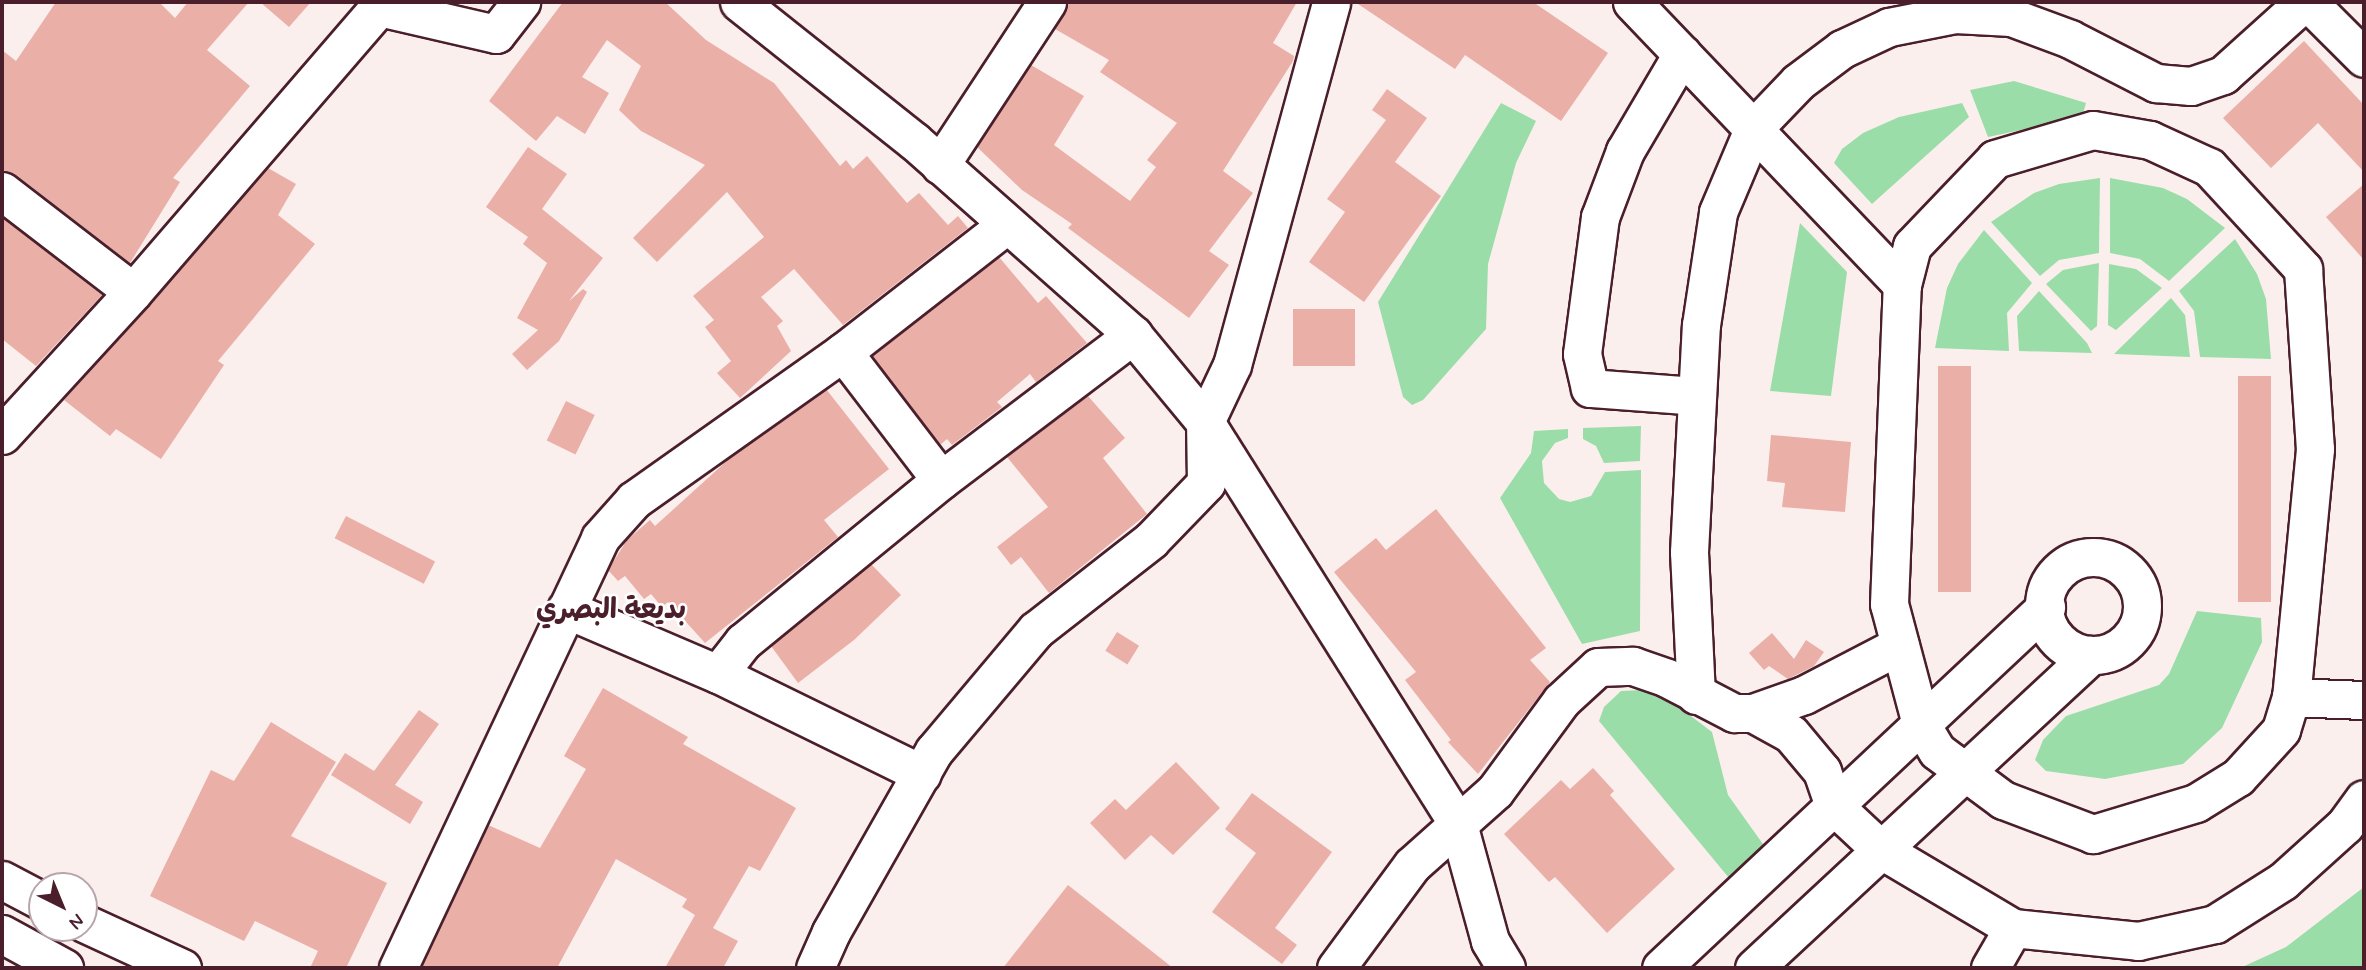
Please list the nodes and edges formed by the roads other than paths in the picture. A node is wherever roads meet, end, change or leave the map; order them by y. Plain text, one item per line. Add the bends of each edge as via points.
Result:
1 (521, 2) edge
2 (739, 2) edge
3 (1046, 2) edge
4 (1331, 2) edge
5 (1632, 2) edge
6 (2306, 2) edge
7 (377, 4) edge
8 (1682, 54) junction
9 (2364, 58) edge
10 (1753, 129) junction
11 (940, 164) junction
12 (2, 191) edge
13 (1006, 225) junction
14 (1902, 285) junction
15 (133, 292) junction
16 (1133, 335) junction
17 (843, 352) junction
18 (1697, 396) junction
19 (1205, 422) junction
20 (2, 435) edge
21 (941, 480) junction
22 (2046, 607) junction
23 (566, 608) junction
24 (1900, 645) junction
25 (2091, 656) junction
26 (718, 674) junction
27 (1696, 695) junction
28 (2291, 697) junction
29 (2364, 700) edge
30 (1753, 713) junction
31 (1922, 724) junction
32 (1963, 771) junction
33 (922, 774) junction
34 (2364, 799) edge
35 (1834, 806) junction
36 (1449, 832) junction
37 (1880, 849) junction
38 (2, 880) edge
39 (28, 894) edge
40 (2013, 928) junction
41 (98, 929) edge
42 (2, 934) edge
43 (64, 968) edge
44 (182, 968) edge
45 (398, 968) edge
46 (815, 968) edge
47 (1336, 968) edge
48 (1481, 968) edge
49 (1506, 968) edge
50 (1661, 968) edge
51 (1754, 968) edge
52 (1990, 968) edge

1 - 7 street via 496,34
2 - 11 street
3 - 11 street
4 - 19 street via 1232,365
5 - 8 street
6 - 9 street
6 - 10 street via 2223,75 2191,86 2156,83 2070,40 2011,17 1955,14 1889,27 1842,49 1798,82
7 - 15 street
8 - 10 street
8 - 18 street via 1625,151 1600,217 1582,354 1590,388
10 - 14 street
10 - 18 street via 1718,212 1701,325
11 - 13 street
12 - 15 street
13 - 16 street
13 - 17 street
14 - 24 street via 1889,604
14 - 28 street via 1913,246 1994,159 2093,130 2150,140 2209,167 2267,226 2302,269 2315,449
15 - 20 street
16 - 19 street
16 - 21 street
17 - 21 street
17 - 23 street via 634,500 600,538
18 - 27 street via 1689,552
19 - 33 street via 1206,483 1152,540 1036,630 934,751
19 - 36 street via 1436,795
21 - 26 street via 743,642
22 - 25 street via 2045,620 2054,638 2076,653
22 - 25 street via 2047,586 2069,562 2100,557 2127,571 2138,587 2139,623 2114,650
22 - 31 street
23 - 26 street
23 - 45 street
24 - 30 street via 1804,695
24 - 31 street
25 - 32 street
26 - 33 street
27 - 30 street via 1734,713
27 - 36 street via 1633,666 1598,667 1561,701 1495,791
28 - 29 street
28 - 32 street via 2281,730 2238,777 2196,803 2093,834 2003,800
30 - 35 street via 1791,734 1822,771
31 - 32 street via 1937,751
31 - 35 street
32 - 37 street
33 - 46 street
34 - 40 street via 2345,824 2283,881 2215,924 2138,941
35 - 37 street
35 - 50 street
36 - 47 street via 1412,865
36 - 48 street
36 - 49 street via 1490,941
37 - 40 street
37 - 51 street
38 - 39 street
40 - 52 street
41 - 44 street
42 - 43 street

